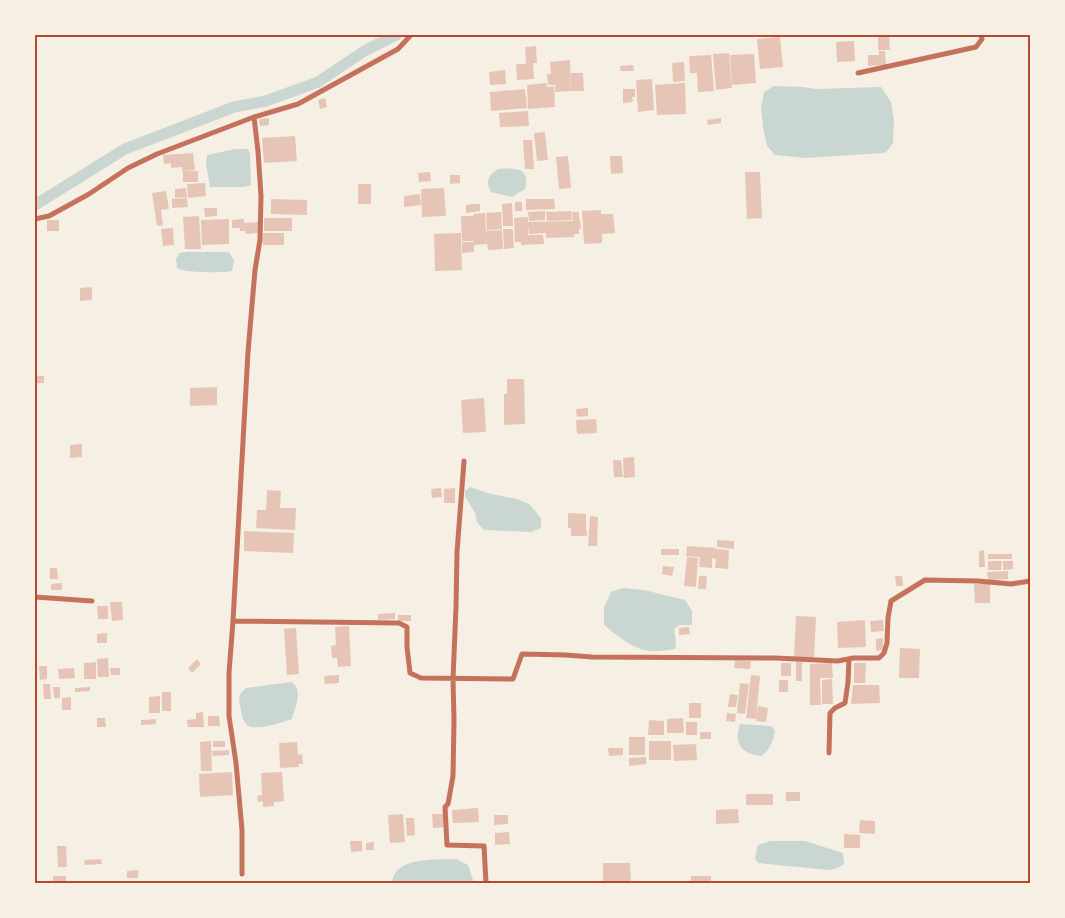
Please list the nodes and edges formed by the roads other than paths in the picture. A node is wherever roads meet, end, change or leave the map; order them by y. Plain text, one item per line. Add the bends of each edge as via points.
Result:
1 (411, 35) edge
2 (981, 35) edge
3 (858, 73) dead end
4 (254, 118) junction
5 (35, 220) edge
6 (464, 462) dead end
7 (1030, 581) edge
8 (35, 597) edge
9 (92, 601) dead end
10 (233, 621) junction
11 (849, 659) junction
12 (453, 679) junction
13 (828, 753) dead end
14 (242, 874) dead end
15 (486, 883) edge

1 - 4 street via 398,49 298,104
2 - 3 street via 976,47
4 - 5 street via 157,154 49,216
4 - 10 street via 260,187 260,240 248,352
6 - 12 street
7 - 11 street via 1011,584 925,580 891,601 884,653 879,658
8 - 9 street
10 - 12 street via 399,623 407,627 410,674 422,678
10 - 14 street via 229,716 242,830
11 - 12 street via 522,654 513,680
11 - 13 street via 846,703 830,713
12 - 15 street via 453,776 445,807 447,845 484,846

